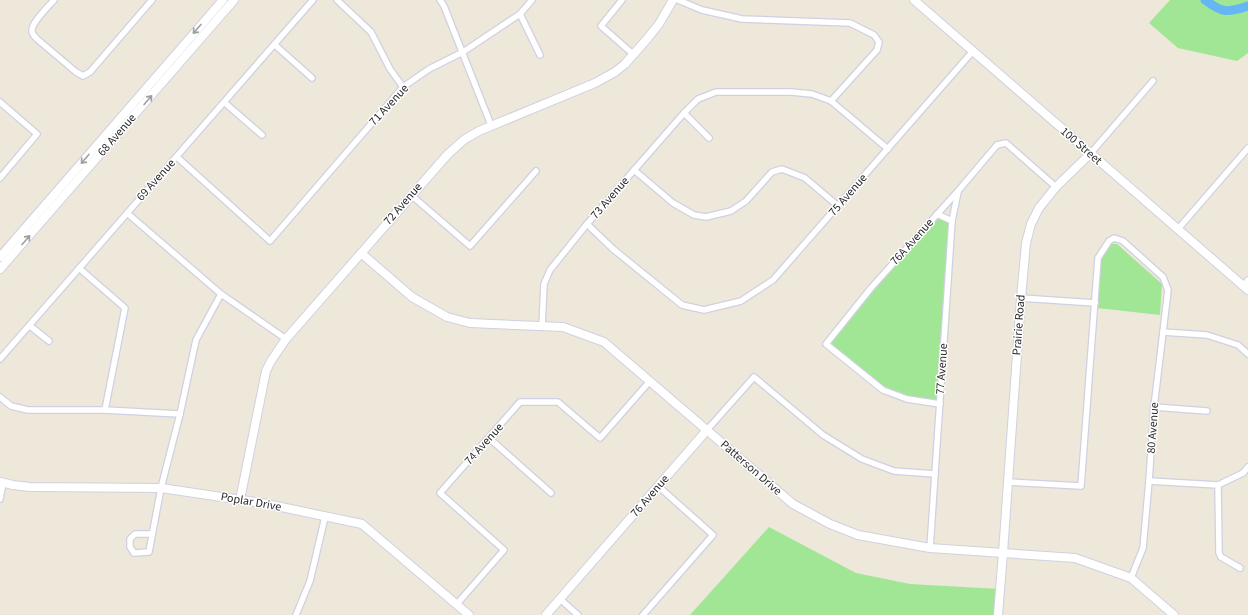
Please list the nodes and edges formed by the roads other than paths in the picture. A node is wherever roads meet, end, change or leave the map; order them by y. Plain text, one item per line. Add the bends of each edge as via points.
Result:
1 (54, 0) edge
2 (152, 0) edge
3 (223, 0) edge
4 (234, 0) edge
5 (313, 0) edge
6 (337, 0) edge
7 (440, 0) edge
8 (532, 0) edge
9 (622, 0) edge
10 (673, 0) edge
11 (678, 0) edge
12 (914, 0) edge
13 (520, 14) junction
14 (275, 45) junction
15 (973, 51) junction
16 (463, 52) junction
17 (540, 55) dead end
18 (634, 55) junction
19 (312, 78) dead end
20 (1153, 81) dead end
21 (403, 87) junction
22 (831, 101) junction
23 (0, 102) edge
24 (225, 103) junction
25 (684, 113) junction
26 (491, 125) junction
27 (262, 135) dead end
28 (709, 138) dead end
29 (1248, 148) edge
30 (888, 149) junction
31 (1090, 154) junction
32 (177, 157) junction
33 (634, 170) junction
34 (536, 171) dead end
35 (0, 178) edge
36 (1056, 187) junction
37 (958, 191) junction
38 (411, 195) junction
39 (838, 206) junction
40 (127, 213) junction
41 (937, 214) junction
42 (952, 221) junction
43 (587, 224) junction
44 (1178, 230) junction
45 (361, 253) junction
46 (0, 257) edge
47 (79, 268) junction
48 (0, 270) edge
49 (1246, 285) edge
50 (221, 294) junction
51 (1021, 298) junction
52 (1095, 303) junction
53 (30, 326) junction
54 (542, 326) junction
55 (1163, 332) junction
56 (286, 339) junction
57 (49, 341) dead end
58 (1248, 354) edge
59 (0, 359) edge
60 (650, 381) junction
61 (0, 397) edge
62 (940, 404) junction
63 (1154, 407) junction
64 (105, 410) junction
65 (1207, 411) dead end
66 (180, 414) junction
67 (707, 430) junction
68 (490, 438) junction
69 (1248, 467) edge
70 (935, 474) junction
71 (1149, 481) junction
72 (2, 482) edge
73 (1008, 482) junction
74 (1218, 484) junction
75 (658, 486) junction
76 (161, 488) junction
77 (551, 493) dead end
78 (0, 499) edge
79 (240, 500) junction
80 (325, 517) junction
81 (151, 534) junction
82 (930, 548) junction
83 (1004, 553) junction
84 (1240, 568) dead end
85 (1131, 578) junction
86 (560, 599) junction
87 (456, 604) junction
88 (296, 615) edge
89 (469, 615) edge
90 (546, 615) edge
91 (578, 615) edge
92 (643, 615) edge
93 (998, 615) edge
94 (1174, 615) edge

1 - 2 street via 35,22 32,31 37,39 83,76 90,72
3 -> 46 street, 68 Avenue
48 -> 4 street, 68 Avenue
5 - 14 street, 69 Avenue
6 - 21 street via 371,32 390,69
7 - 16 street
8 - 13 street, 71 Avenue
9 - 18 street via 601,26
10 - 18 street, 72 Avenue via 659,24
11 - 22 street via 702,10 742,20 850,24 874,34 879,42 877,50
12 - 15 street, 100 Street
13 - 16 street, 71 Avenue
13 - 17 street
14 - 19 street
14 - 24 street, 69 Avenue
15 - 30 street, 75 Avenue
15 - 31 street, 100 Street
16 - 21 street, 71 Avenue via 429,69
16 - 26 street
18 - 26 street, 72 Avenue via 604,78
20 - 31 street, Prairie Road
21 - 32 street, 71 Avenue via 270,240
22 - 25 street, 73 Avenue via 812,94 791,92 716,92 698,99
22 - 30 street
23 - 35 street via 37,134
24 - 27 street
24 - 32 street, 69 Avenue
25 - 28 street
25 - 33 street, 73 Avenue
26 - 38 street, 72 Avenue via 465,139
29 - 44 street
30 - 39 street, 75 Avenue
31 - 36 street, Prairie Road
31 - 44 street, 100 Street
32 - 40 street, 69 Avenue
33 - 39 street via 673,203 694,215 706,217 731,212 746,201 772,172 782,169 805,178
33 - 43 street, 73 Avenue
34 - 38 street via 470,246
36 - 37 street, 76A Avenue via 1006,143 997,145
36 - 51 street, Prairie Road via 1039,208 1031,224 1026,243
37 - 41 street, 76A Avenue
37 - 42 street, 77 Avenue
38 - 45 street, 72 Avenue
39 - 43 street, 75 Avenue via 773,280 741,301 704,310 682,305 613,249
40 - 47 street, 69 Avenue
40 - 50 street
41 - 42 street
41 - 62 street, 76A Avenue via 871,288 826,344 883,390 907,399
42 - 62 street, 77 Avenue
43 - 54 street, 73 Avenue via 550,270 544,284
44 - 49 street, 100 Street
45 - 54 street, Patterson Drive via 412,297 447,317 470,323
45 - 56 street, 72 Avenue
47 - 53 street, 69 Avenue
47 - 64 street via 125,308
50 - 56 street
50 - 66 street via 196,340
51 - 52 street
51 - 73 street, Prairie Road
52 - 55 street, 80 Avenue via 1098,258 1109,240 1114,238 1123,241 1164,277 1168,290
52 - 73 street via 1081,486
53 - 57 street
53 - 59 street, 69 Avenue
54 - 60 street, Patterson Drive via 563,326 604,342
55 - 58 street via 1207,335 1238,345
55 - 63 street, 80 Avenue
56 - 79 street, 72 Avenue via 264,376
60 - 67 street, Patterson Drive
60 - 68 street, 74 Avenue via 600,438 558,402 520,402
61 - 64 street via 11,406 28,410
62 - 70 street, 77 Avenue
63 - 65 street
63 - 71 street, 80 Avenue
64 - 66 street
66 - 76 street
67 - 70 street, 76 Avenue via 754,377 823,435 862,459 894,471
67 - 75 street, 76 Avenue
67 - 82 street, Patterson Drive via 793,504 830,524 858,535
68 - 77 street
68 - 87 street, 74 Avenue via 440,493 504,550
69 - 74 street via 1243,473
70 - 82 street, 77 Avenue
71 - 74 street
71 - 85 street, 80 Avenue via 1142,548
72 - 76 street, Poplar Drive via 30,487
72 - 78 street
73 - 83 street, Prairie Road
74 - 84 street via 1219,553 1221,557
75 - 86 street, 76 Avenue
75 - 92 street via 713,535
76 - 79 street, Poplar Drive
76 - 81 street
79 - 80 street, Poplar Drive
80 - 87 street, Poplar Drive via 362,524
80 - 88 street via 310,581
81 - 81 street via 135,534 130,539 130,547 134,553 149,552
82 - 83 street, Patterson Drive
83 - 85 street, Patterson Drive via 1075,558
83 - 93 street, Prairie Road
85 - 94 street, Patterson Drive
86 - 90 street, 76 Avenue
86 - 91 street
87 - 89 street, Poplar Drive

